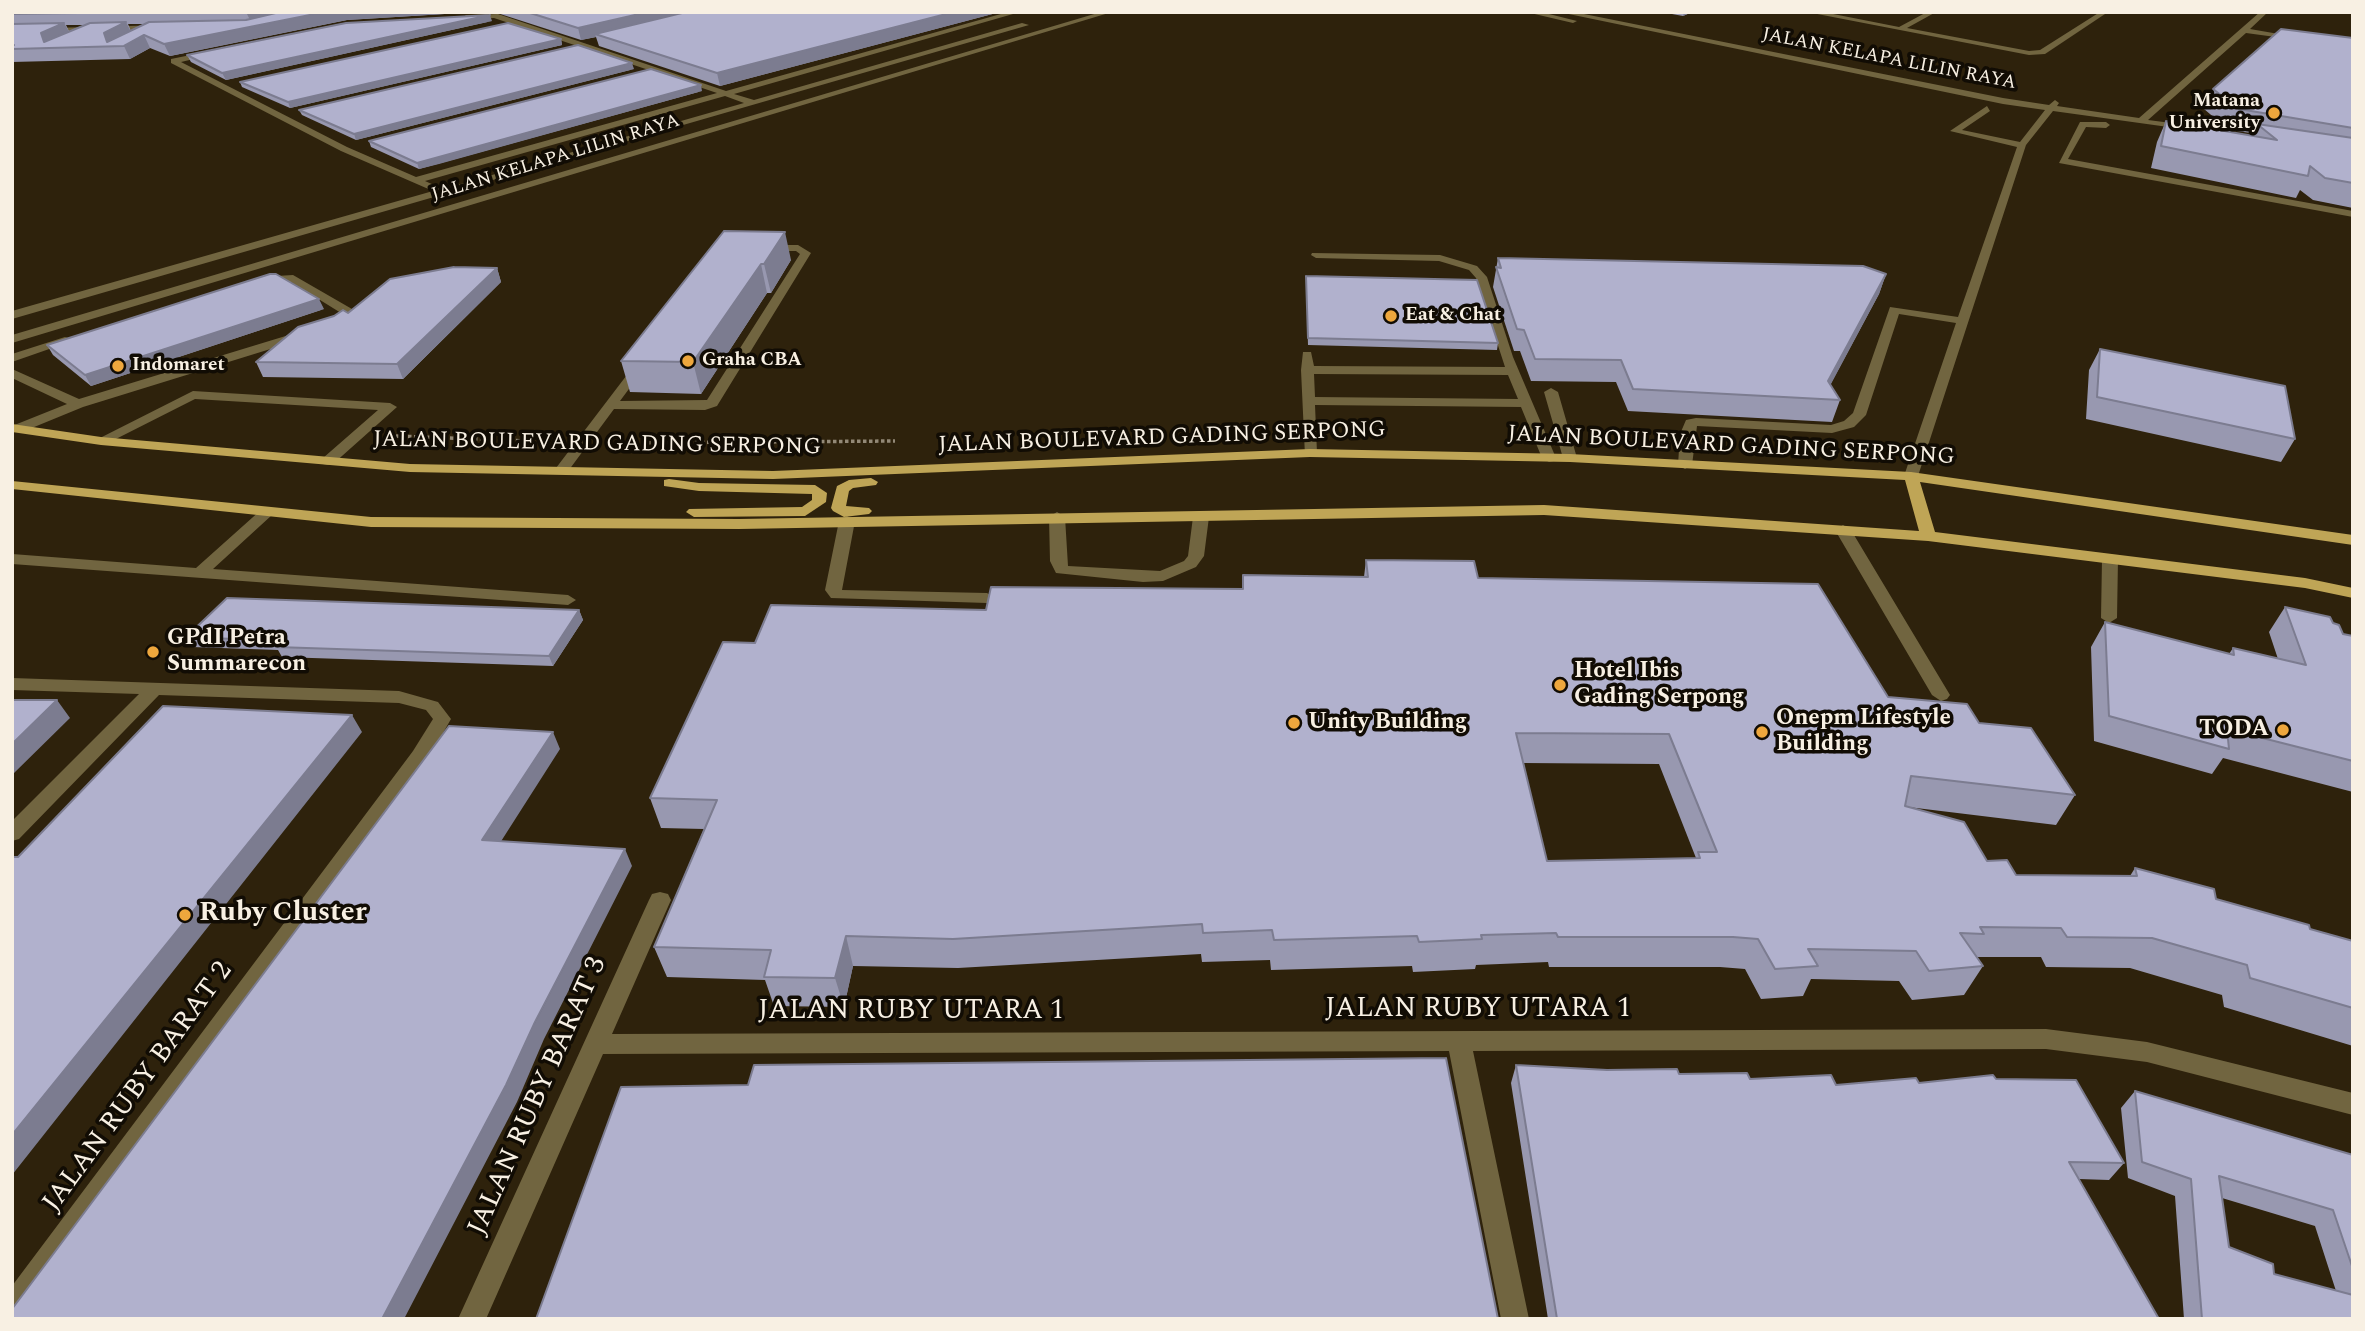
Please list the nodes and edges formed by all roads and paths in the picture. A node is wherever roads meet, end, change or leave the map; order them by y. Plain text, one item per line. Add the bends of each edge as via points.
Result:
1 (1017, 12) edge
2 (1070, 12) edge
3 (1109, 12) edge
4 (1530, 12) edge
5 (1562, 12) edge
6 (1614, 12) edge
7 (1810, 12) edge
8 (1933, 12) edge
9 (2105, 12) edge
10 (2265, 12) edge
11 (1632, 16) junction
12 (464, 17) edge
13 (512, 22) junction
14 (1617, 23) junction
15 (99, 27) junction
16 (157, 27) junction
17 (174, 27) edge
18 (485, 28) edge
19 (1900, 29) junction
20 (2242, 30) junction
21 (12, 31) edge
22 (1712, 32) dead end
23 (75, 38) edge
24 (135, 38) edge
25 (2311, 40) edge
26 (594, 42) edge
27 (581, 45) junction
28 (568, 48) edge
29 (217, 51) edge
30 (653, 69) junction
31 (640, 73) edge
32 (237, 83) edge
33 (224, 86) junction
34 (725, 93) junction
35 (2018, 93) dead end
36 (751, 102) junction
37 (2053, 105) junction
38 (295, 112) edge
39 (282, 115) junction
40 (2142, 120) junction
41 (358, 145) edge
42 (2022, 145) junction
43 (344, 149) junction
44 (416, 180) junction
45 (440, 191) junction
46 (2353, 214) edge
47 (750, 247) edge
48 (1316, 254) dead end
49 (193, 285) junction
50 (241, 286) edge
51 (206, 297) edge
52 (12, 315) edge
53 (1963, 321) junction
54 (86, 334) edge
55 (12, 339) edge
56 (1307, 355) dead end
57 (648, 356) edge
58 (12, 358) edge
59 (1307, 370) junction
60 (1513, 371) junction
61 (12, 373) edge
62 (1550, 392) dead end
63 (1310, 401) junction
64 (1527, 403) junction
65 (78, 404) junction
66 (610, 405) junction
67 (15, 429) edge
68 (101, 441) junction
69 (1310, 453) junction
70 (1549, 458) junction
71 (1570, 458) junction
72 (328, 461) junction
73 (1105, 461) junction
74 (1685, 465) junction
75 (561, 471) junction
76 (636, 472) junction
77 (1911, 476) junction
78 (15, 487) edge
79 (267, 512) junction
80 (1057, 517) junction
81 (1129, 517) junction
82 (1200, 517) junction
83 (847, 522) junction
84 (613, 523) junction
85 (1843, 530) junction
86 (1928, 536) junction
87 (2353, 540) edge
88 (12, 559) edge
89 (2110, 559) junction
90 (198, 574) junction
91 (2353, 593) edge
92 (987, 598) edge
93 (568, 600) dead end
94 (2109, 618) dead end
95 (12, 684) edge
96 (156, 687) junction
97 (1941, 695) dead end
98 (12, 834) edge
99 (660, 900) dead end
100 (1459, 1041) junction
101 (596, 1044) junction
102 (2353, 1104) edge
103 (12, 1309) edge
104 (472, 1319) edge
105 (1515, 1319) edge

1 - 34 street
2 - 36 street, JALAN KELAPA LILIN RAYA
3 - 49 street, JALAN KELAPA LILIN RAYA
4 - 42 street via 1987,109 1954,131
5 - 14 street, JALAN KELAPA LILIN RAYA
6 - 11 street
7 - 19 street
8 - 19 street
9 - 19 street via 2042,52
10 - 20 street
11 - 14 street
11 - 22 street
12 - 13 street via 491,16
13 - 18 street
13 - 27 street
14 - 37 street, JALAN KELAPA LILIN RAYA via 2003,101
15 - 16 street
15 - 21 street
15 - 23 street
16 - 17 street
16 - 24 street
20 - 25 street
20 - 40 street
26 - 27 street
27 - 28 street
27 - 30 street
29 - 33 street via 174,61
30 - 31 street
30 - 34 street
32 - 33 street
33 - 39 street
34 - 36 street
34 - 44 street
35 - 37 street, JALAN KELAPA LILIN RAYA
36 - 45 street, JALAN KELAPA LILIN RAYA
37 - 40 street, JALAN KELAPA LILIN RAYA
37 - 42 street
38 - 39 street
39 - 43 street
40 - 46 street, JALAN KELAPA LILIN RAYA via 2194,134 2085,123 2062,161
41 - 43 street
42 - 53 street
43 - 44 street
44 - 45 street
45 - 52 street, JALAN KELAPA LILIN RAYA
47 - 66 street via 798,248 806,253 712,403
48 - 60 street via 1440,258 1473,268 1482,277
49 - 51 street
49 - 55 street, JALAN KELAPA LILIN RAYA
50 - 65 street via 293,278 348,312 342,322 316,331
53 - 74 street via 1894,310 1859,415 1849,424 1832,429 1691,423
53 - 77 street
54 - 58 street
56 - 59 street
57 - 66 street
59 - 60 street
59 - 63 street
60 - 64 street
61 - 65 street
62 - 71 street
63 - 64 street
63 - 69 street
64 - 70 street
65 - 67 street
66 - 75 street
67 - 68 main road, JALAN BOULEVARD GADING SERPONG
68 - 72 main road, JALAN BOULEVARD GADING SERPONG
68 - 72 street via 193,395 390,407
69 - 70 main road, JALAN BOULEVARD GADING SERPONG
69 - 73 main road, JALAN BOULEVARD GADING SERPONG
70 - 71 main road, JALAN BOULEVARD GADING SERPONG
71 - 74 main road, JALAN BOULEVARD GADING SERPONG
72 - 75 main road, JALAN BOULEVARD GADING SERPONG
73 - 76 main road, JALAN BOULEVARD GADING SERPONG via 773,475
73 - 81 main road via 1066,470 849,484 842,489 838,508 844,512 1085,509
74 - 77 main road, JALAN BOULEVARD GADING SERPONG
75 - 76 main road, JALAN BOULEVARD GADING SERPONG
76 - 84 main road via 658,482 699,487 815,489 820,493 819,502 805,510 672,512
77 - 86 main road
77 - 87 main road, JALAN BOULEVARD GADING SERPONG
78 - 79 main road
79 - 84 main road via 371,522
79 - 90 street
80 - 81 main road
80 - 82 street via 1062,570 1143,577 1163,576 1190,564 1196,556
80 - 83 main road
81 - 82 main road
82 - 85 main road via 1544,510
83 - 84 main road
83 - 92 street via 833,590 837,595
85 - 86 main road
85 - 97 street
86 - 89 main road
88 - 90 street
89 - 91 main road
89 - 94 street
90 - 93 street
95 - 96 street
96 - 98 street
96 - 103 street, JALAN RUBY BARAT 2 via 399,697 432,706 442,719
99 - 101 street, JALAN RUBY BARAT 3
100 - 101 street, JALAN RUBY UTARA 1
100 - 102 street, JALAN RUBY UTARA 1 via 2046,1038 2147,1052
100 - 105 street
101 - 104 street, JALAN RUBY BARAT 3

